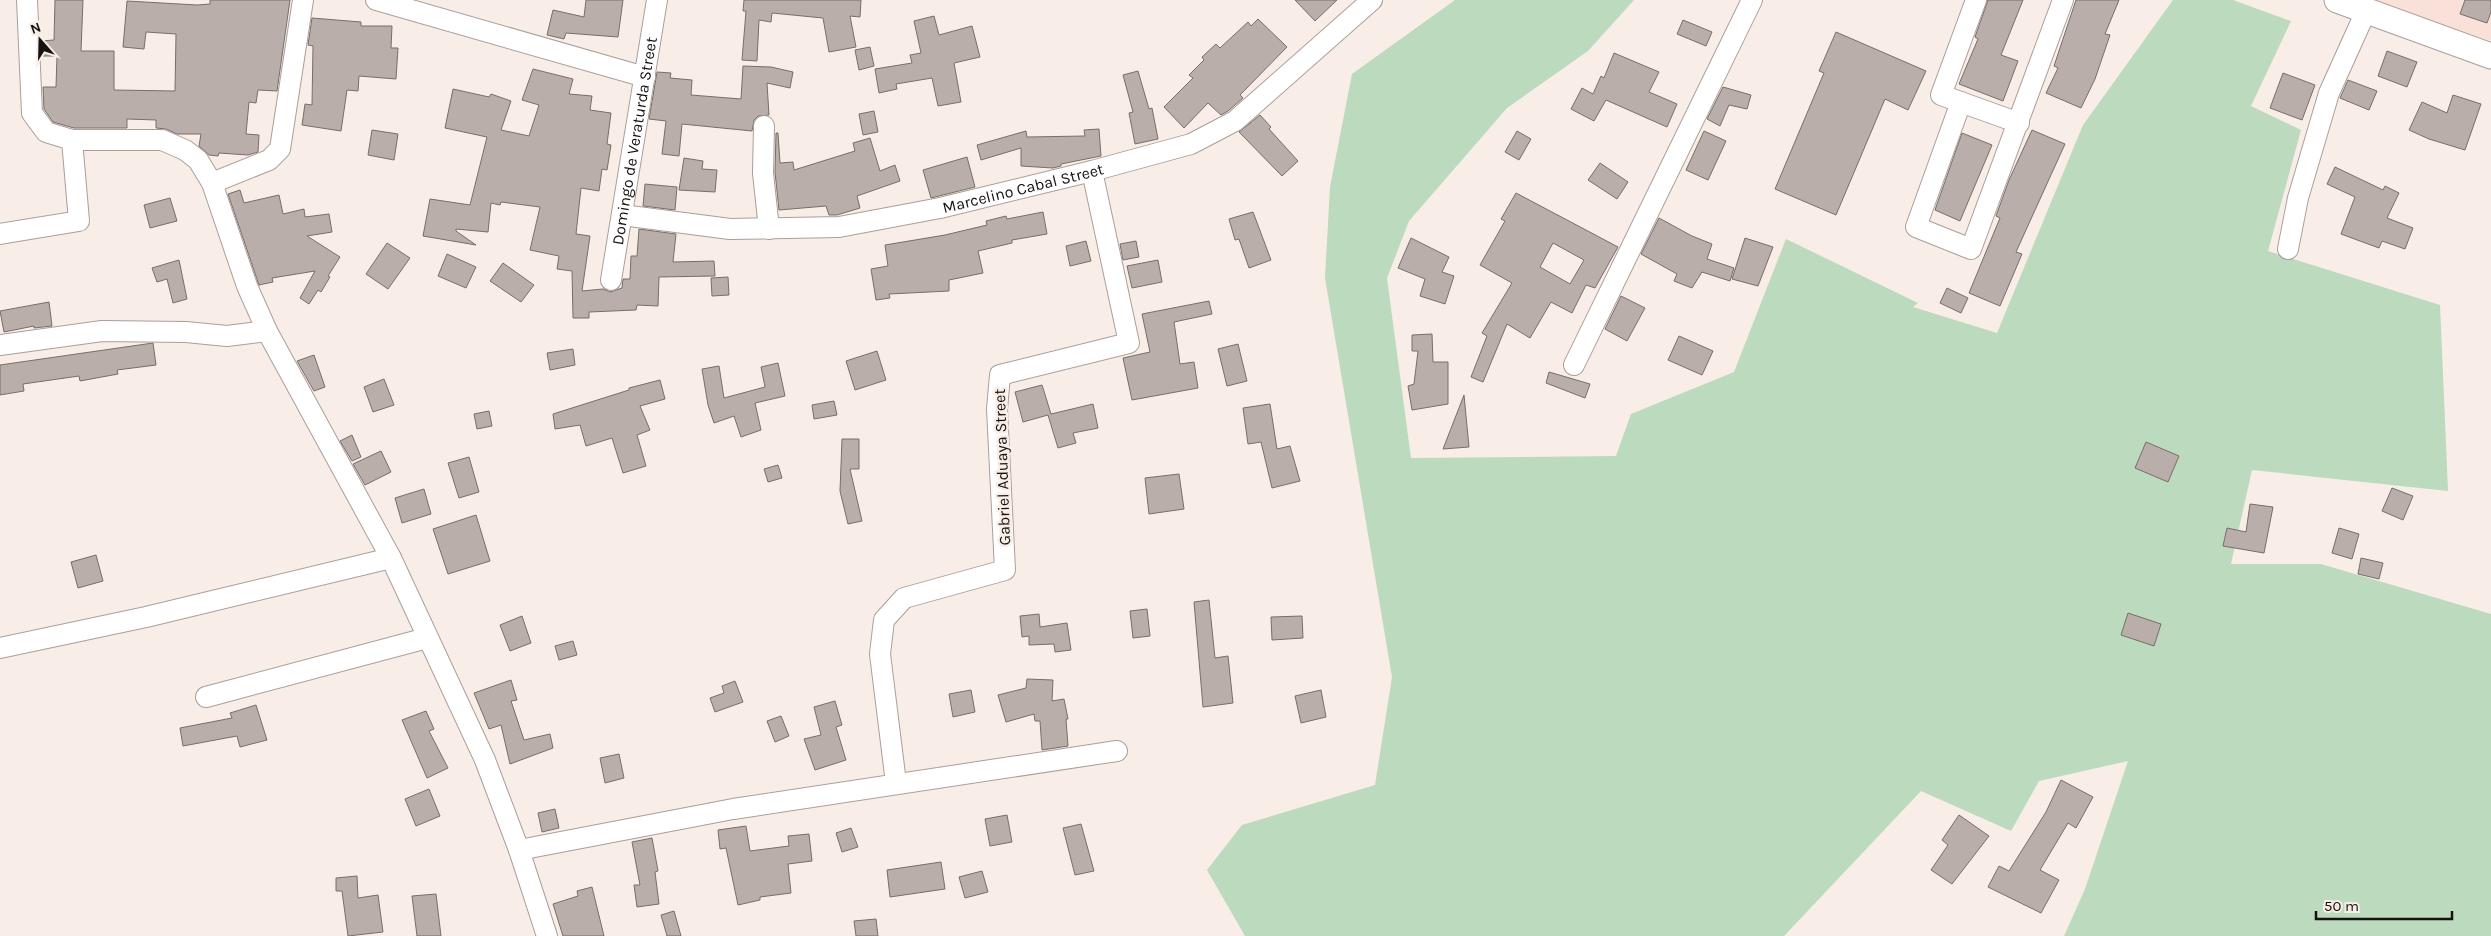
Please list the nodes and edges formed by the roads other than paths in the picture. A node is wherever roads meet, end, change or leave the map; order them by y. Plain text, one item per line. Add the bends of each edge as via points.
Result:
1 (27, 0) edge
2 (304, 0) edge
3 (376, 0) edge
4 (657, 0) edge
5 (1372, 0) edge
6 (1752, 0) edge
7 (1976, 0) edge
8 (2063, 0) edge
9 (2337, 0) edge
10 (2366, 11) junction
11 (2491, 56) edge
12 (645, 77) junction
13 (1961, 102) junction
14 (2019, 123) junction
15 (764, 126) dead end
16 (72, 140) junction
17 (1092, 171) junction
18 (212, 183) junction
19 (622, 214) junction
20 (769, 230) junction
21 (0, 234) edge
22 (2288, 249) dead end
23 (611, 280) dead end
24 (267, 331) junction
25 (0, 344) edge
26 (1574, 365) dead end
27 (391, 558) junction
28 (427, 638) junction
29 (0, 648) edge
30 (206, 697) dead end
31 (1117, 751) dead end
32 (896, 783) junction
33 (519, 850) junction
34 (548, 936) edge

1 - 16 street via 32,113 46,132
2 - 18 street via 280,149 269,160
3 - 12 street
4 - 12 street, Domingo de Veraturda Street
5 - 17 street, Marcelino Cabal Street via 1235,121 1190,144
6 - 26 street
7 - 13 street via 1941,95
8 - 14 street
9 - 10 main road
10 - 11 main road
10 - 22 street via 2330,93 2298,198
12 - 19 street, Domingo de Veraturda Street
13 - 14 street
13 - 14 street via 1916,227 1972,249
15 - 20 street via 763,173
16 - 18 street via 162,140 198,160
16 - 21 street via 79,221
17 - 20 street, Marcelino Cabal Street via 940,208 839,227
17 - 32 street, Gabriel Aduaya Street via 1130,343 1000,375 997,409 1005,570 904,598 884,620 880,654
18 - 24 street via 247,286
19 - 20 street, Marcelino Cabal Street via 730,229
19 - 23 street, Domingo de Veraturda Street
24 - 25 street via 227,336 102,331
24 - 27 street
27 - 28 street
27 - 29 street via 146,617
28 - 30 street
28 - 33 street via 485,760
31 - 32 street
32 - 33 street via 734,809
33 - 34 street

